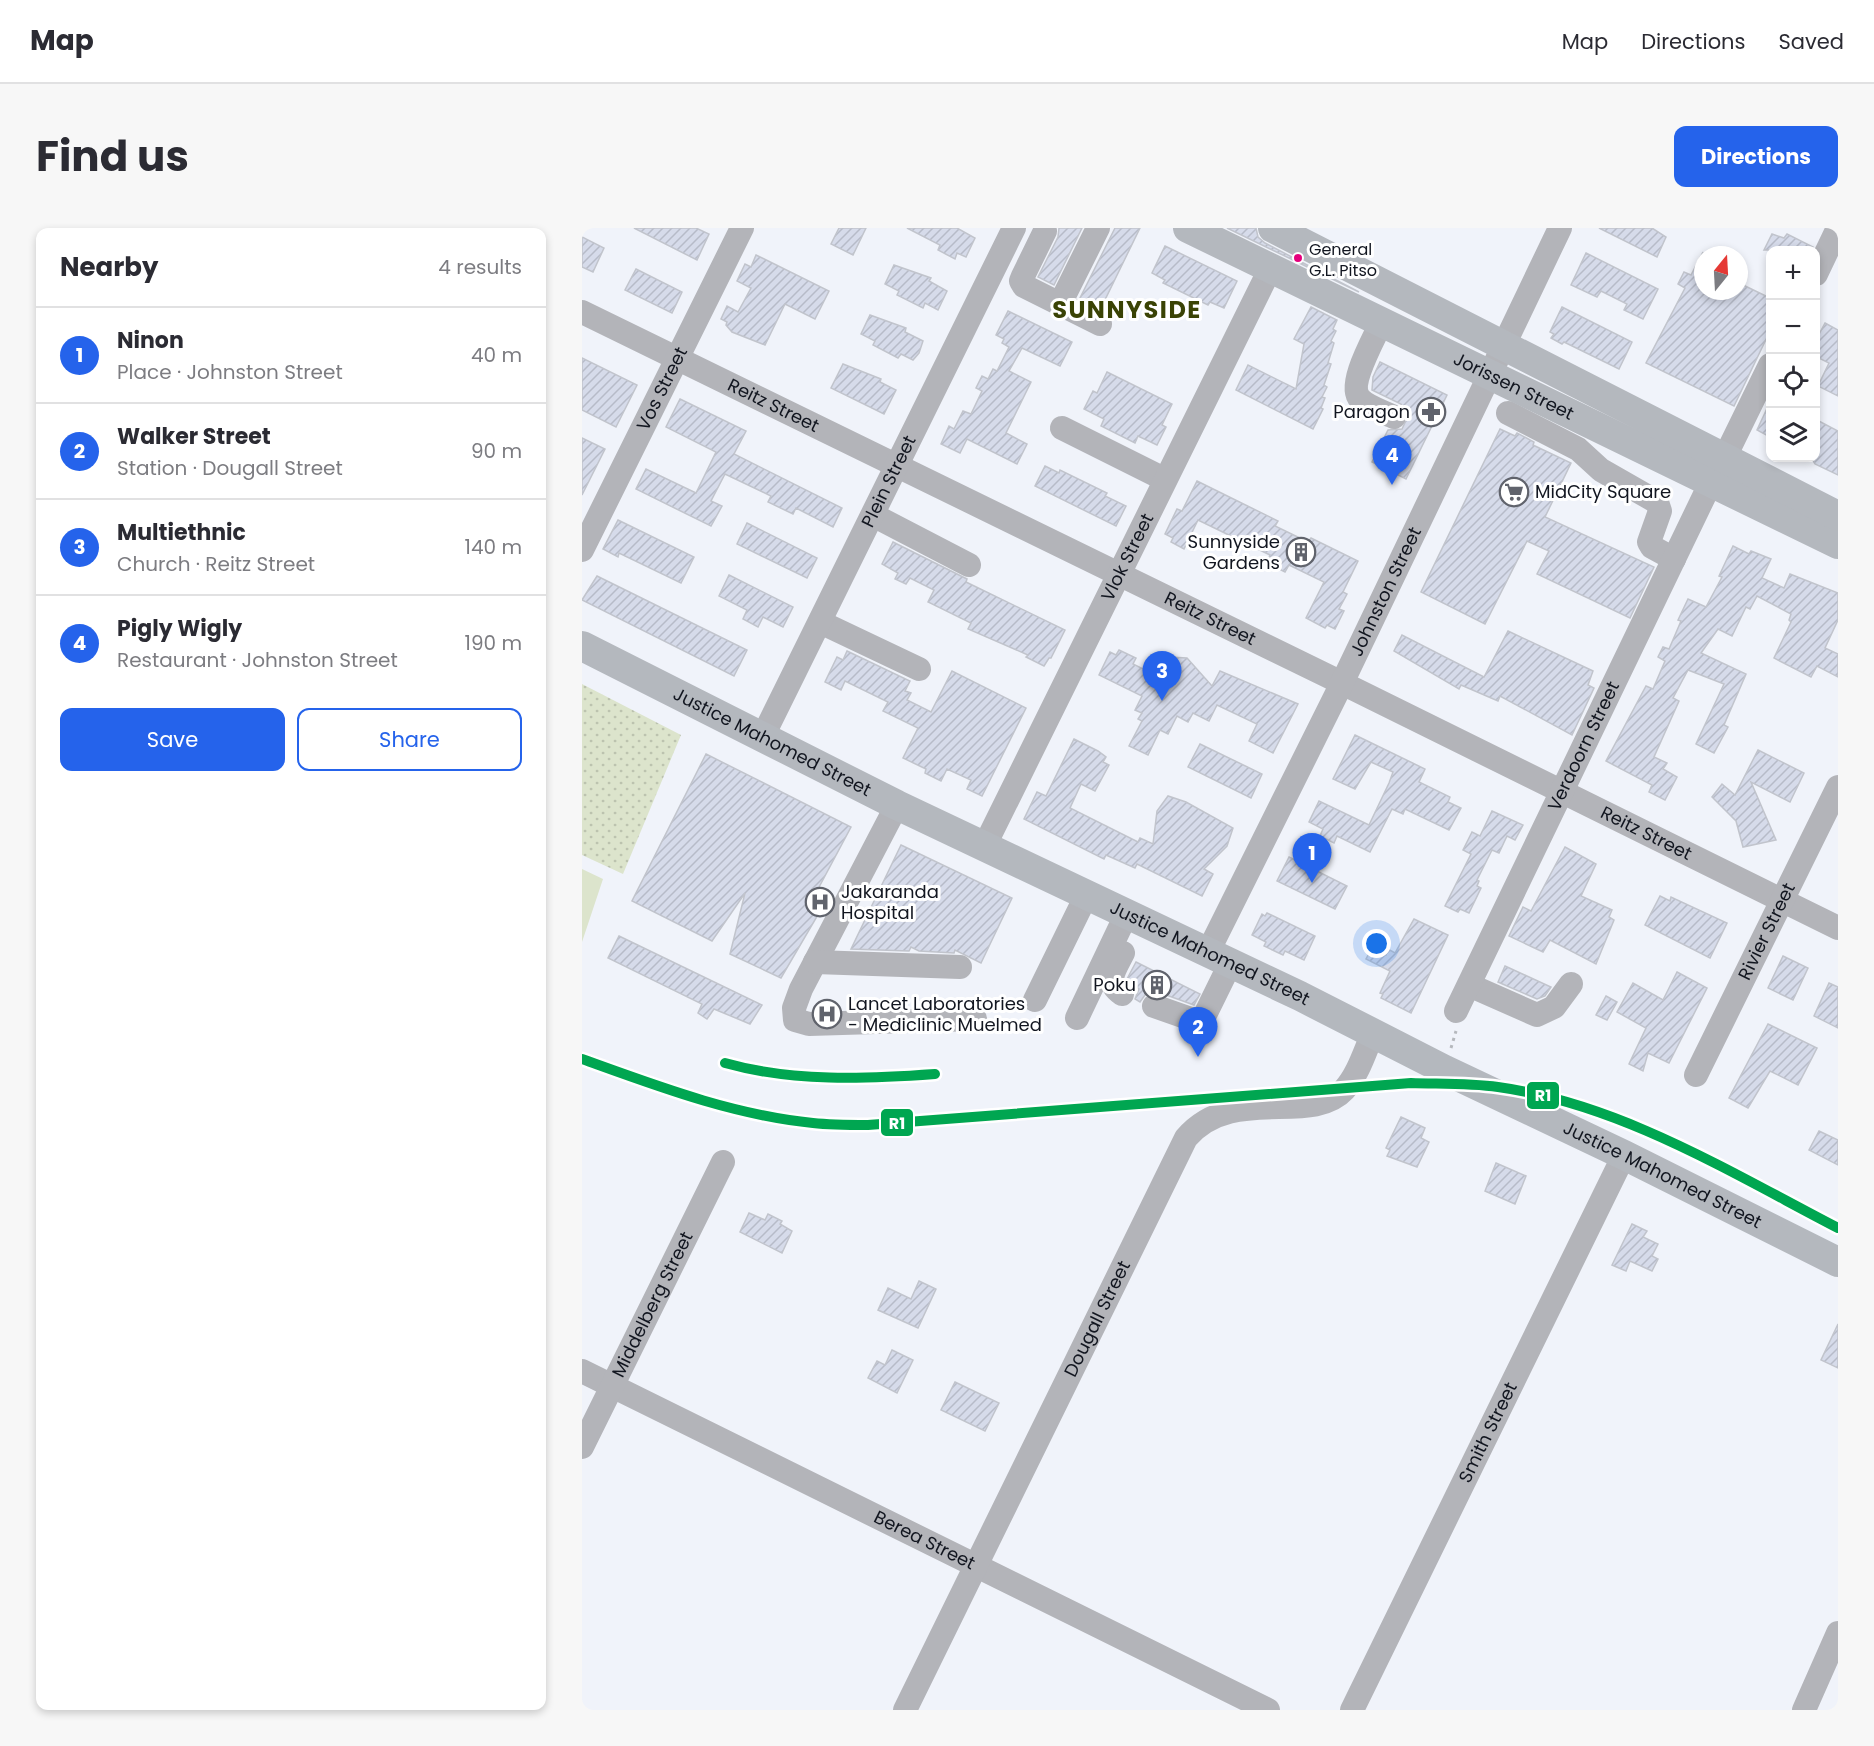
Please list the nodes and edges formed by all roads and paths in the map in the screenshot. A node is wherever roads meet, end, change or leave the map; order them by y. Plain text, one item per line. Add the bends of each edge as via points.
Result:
1 (742, 228) edge
2 (1014, 228) edge
3 (1098, 228) edge
4 (1188, 228) edge
5 (1206, 228) edge
6 (1259, 228) edge
7 (1273, 228) edge
8 (1560, 228) edge
9 (1838, 228) edge
10 (1046, 231) dead end
11 (1820, 264) edge
12 (1270, 269) junction
13 (1399, 292) junction
14 (1059, 304) junction
15 (582, 312) edge
16 (1382, 323) junction
17 (1100, 324) dead end
18 (1498, 358) junction
19 (677, 359) junction
20 (1766, 373) edge
21 (1508, 414) dead end
22 (1394, 417) dead end
23 (1062, 428) dead end
24 (1584, 436) junction
25 (1647, 446) junction
26 (897, 466) junction
27 (1717, 471) junction
28 (1164, 480) junction
29 (873, 515) junction
30 (1838, 516) edge
31 (1838, 523) edge
32 (1838, 533) edge
33 (1838, 544) edge
34 (582, 550) edge
35 (1674, 559) junction
36 (969, 565) dead end
37 (1117, 573) junction
38 (820, 622) junction
39 (582, 646) edge
40 (919, 669) dead end
41 (1342, 683) junction
42 (763, 736) junction
43 (1838, 787) edge
44 (1561, 793) junction
45 (897, 805) junction
46 (985, 845) junction
47 (1086, 896) junction
48 (1783, 901) junction
49 (1131, 918) junction
50 (1838, 928) edge
51 (1219, 959) junction
52 (815, 962) junction
53 (960, 967) dead end
54 (1571, 984) dead end
55 (1469, 985) junction
56 (1122, 994) dead end
57 (1035, 1000) dead end
58 (1154, 1005) dead end
59 (1456, 1011) dead end
60 (1077, 1018) dead end
61 (975, 1019) dead end
62 (1373, 1033) junction
63 (1696, 1075) dead end
64 (1624, 1155) junction
65 (723, 1162) dead end
66 (1838, 1262) edge
67 (582, 1371) edge
68 (612, 1386) junction
69 (582, 1447) edge
70 (976, 1566) junction
71 (1838, 1633) edge
72 (905, 1710) edge
73 (1268, 1710) edge
74 (1352, 1710) edge
75 (1804, 1710) edge

1 - 19 street, Vos Street
2 - 26 street, Plein Street
3 - 14 street
4 - 12 main road, Jorissen Street
5 - 18 street, Jorissen Street
6 - 13 street, Jorissen Street
7 - 13 main road, Jorissen Street
8 - 18 street, Johnston Street
9 - 11 street
10 - 14 street via 1021,281
12 - 16 main road, Jorissen Street
12 - 28 street, Vlok Street
13 - 18 main road, Jorissen Street
14 - 17 street
15 - 19 street, Reitz Street
16 - 18 main road, Jorissen Street
16 - 22 street via 1355,388 1361,400
18 - 24 main road, Jorissen Street
18 - 25 main road via 1638,433
18 - 27 main road, Jorissen Street
18 - 31 street, Jorissen Street
18 - 41 street, Johnston Street
19 - 26 street, Reitz Street
19 - 34 street, Vos Street
20 - 27 street, Verdoorn Street
21 - 24 street
23 - 28 street
24 - 25 main road, Jorissen Street
24 - 35 street via 1601,470 1660,506 1649,542
25 - 27 main road, Jorissen Street
25 - 32 street, Jorissen Street
26 - 29 street, Plein Street
26 - 37 street, Reitz Street
27 - 30 main road, Jorissen Street
27 - 33 main road, Jorissen Street
27 - 35 street, Verdoorn Street
28 - 37 street, Vlok Street
29 - 36 street
29 - 38 street, Plein Street
35 - 44 street, Verdoorn Street
37 - 41 street, Reitz Street
37 - 46 street, Vlok Street
38 - 40 street
38 - 42 street, Plein Street
39 - 42 main road, Justice Mahomed Street
41 - 44 street, Reitz Street
41 - 51 street, Johnston Street
42 - 45 main road, Justice Mahomed Street
43 - 48 street, Rivier Street
44 - 48 street, Reitz Street
44 - 55 street, Verdoorn Street
45 - 46 main road, Justice Mahomed Street
45 - 52 street
46 - 47 main road, Justice Mahomed Street
47 - 49 main road, Justice Mahomed Street
47 - 57 street
48 - 50 street, Reitz Street
48 - 63 street, Rivier Street
49 - 51 main road, Justice Mahomed Street
49 - 56 street via 1111,978
49 - 60 street
51 - 58 street, Johnston Street via 1203,1019 1191,1019
51 - 62 main road, Justice Mahomed Street
52 - 53 street
52 - 61 street via 797,999 794,1017 798,1023
54 - 55 street via 1554,1007 1537,1015
55 - 59 street, Verdoorn Street
62 - 64 main road, Justice Mahomed Street
62 - 70 street, Dougall Street via 1350,1082 1335,1098 1316,1104 1222,1112 1204,1121 1186,1138
64 - 66 main road, Justice Mahomed Street
64 - 74 street, Smith Street
65 - 68 street, Middelberg Street
67 - 68 street, Berea Street
68 - 69 street, Middelberg Street
68 - 70 street, Berea Street
70 - 72 street, Dougall Street
70 - 73 street, Berea Street
71 - 75 street

